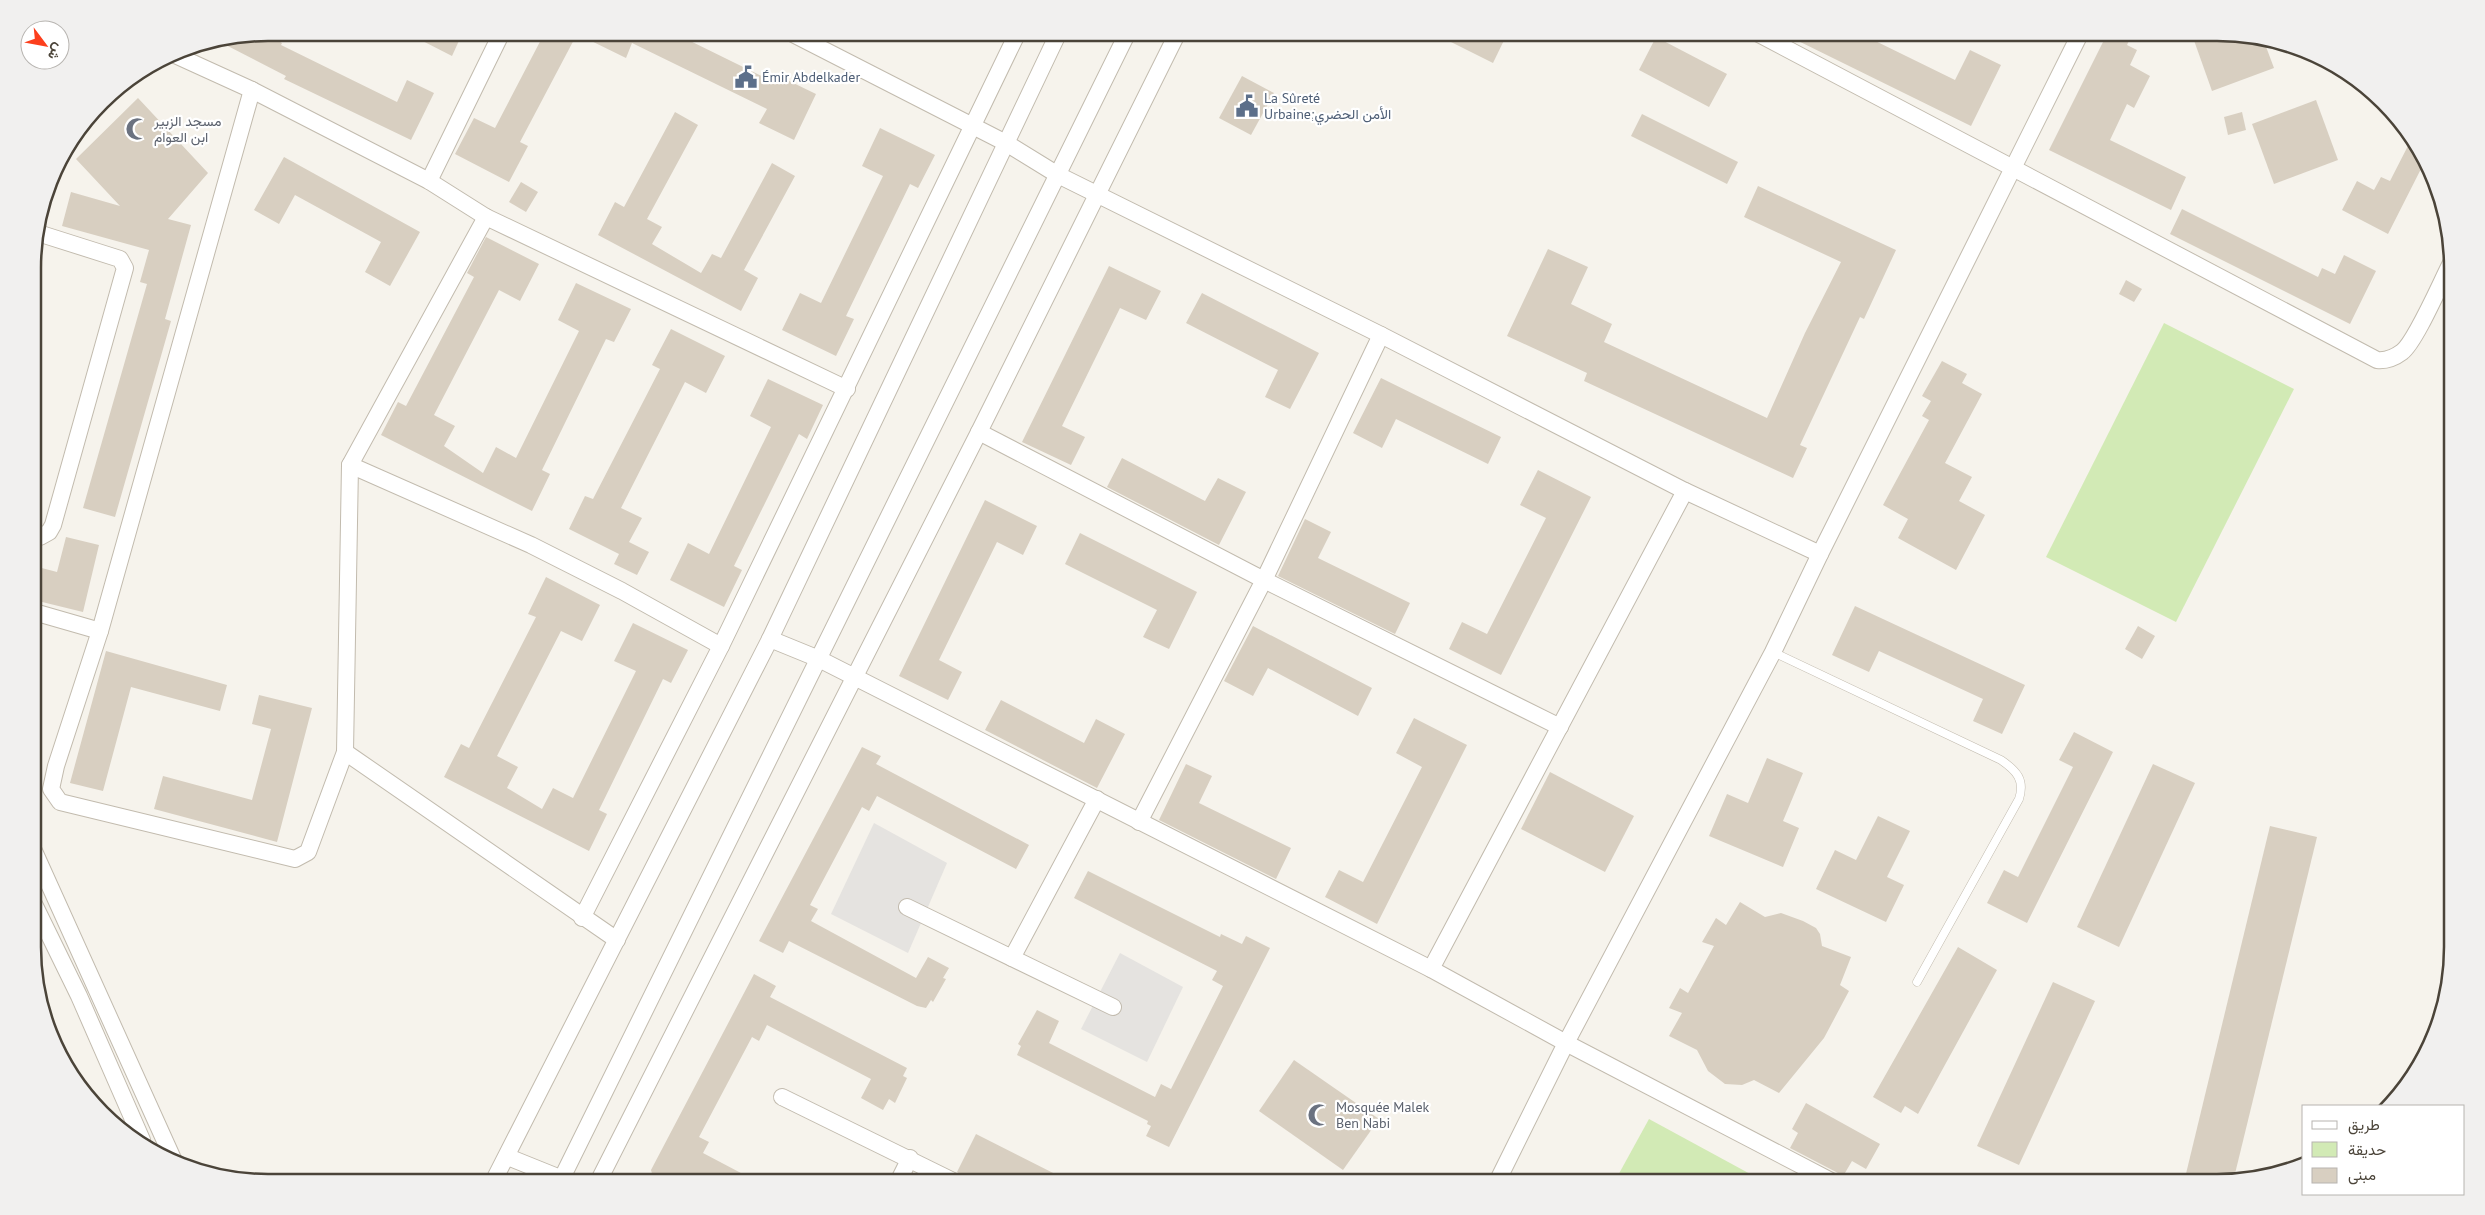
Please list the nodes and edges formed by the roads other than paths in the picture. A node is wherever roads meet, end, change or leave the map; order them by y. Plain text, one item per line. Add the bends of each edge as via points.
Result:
1 (498, 41) edge
2 (808, 41) edge
3 (1014, 41) edge
4 (1055, 41) edge
5 (1124, 41) edge
6 (1174, 41) edge
7 (1772, 41) edge
8 (2076, 41) edge
9 (181, 58) edge
10 (252, 90) junction
11 (973, 126) junction
12 (1006, 142) junction
13 (2012, 169) junction
14 (1058, 175) junction
15 (430, 181) junction
16 (1098, 194) junction
17 (486, 217) junction
18 (44, 235) edge
19 (2444, 277) edge
20 (1381, 335) junction
21 (847, 389) junction
22 (979, 432) junction
23 (350, 465) junction
24 (1685, 491) junction
25 (41, 537) edge
26 (1820, 554) junction
27 (1264, 580) junction
28 (41, 614) edge
29 (100, 631) junction
30 (770, 639) junction
31 (721, 646) junction
32 (1773, 652) junction
33 (818, 659) junction
34 (854, 679) junction
35 (1560, 727) junction
36 (345, 752) junction
37 (1097, 799) junction
38 (1139, 822) junction
39 (41, 866) edge
40 (908, 907) dead end
41 (41, 918) edge
42 (582, 918) junction
43 (617, 940) junction
44 (1012, 958) junction
45 (1431, 969) junction
46 (1917, 982) dead end
47 (1113, 1007) dead end
48 (1566, 1043) junction
49 (782, 1097) dead end
50 (139, 1134) edge
51 (169, 1151) edge
52 (508, 1157) junction
53 (910, 1158) junction
54 (498, 1174) edge
55 (548, 1174) edge
56 (567, 1174) edge
57 (602, 1174) edge
58 (902, 1174) edge
59 (940, 1174) edge
60 (1501, 1174) edge
61 (1818, 1174) edge

1 - 15 street
2 - 11 street
3 - 11 street
4 - 12 street
5 - 14 street
6 - 16 street
7 - 13 street
8 - 13 street
9 - 10 street
10 - 15 street
10 - 29 street
11 - 12 street
11 - 21 street
12 - 14 street
12 - 30 street
13 - 19 street via 2377,360 2386,361 2404,351
13 - 26 street
14 - 16 street
14 - 33 street
15 - 17 street
16 - 20 street
16 - 22 street
17 - 21 street
17 - 23 street
18 - 25 street via 120,259 125,268 53,525
20 - 24 street
20 - 27 street
21 - 31 street
22 - 27 street
22 - 34 street
23 - 31 street via 531,545 622,590
23 - 36 street
24 - 26 street
24 - 35 street
26 - 32 street
27 - 35 street
27 - 38 street
28 - 29 street
29 - 36 street via 56,766 51,789 60,802 295,858 308,852
30 - 33 street
30 - 43 street
31 - 42 street
32 - 46 lane via 2001,760 2019,775 2022,790 2019,799
32 - 48 street
33 - 34 street
33 - 56 street
34 - 37 street
34 - 57 street
35 - 45 street
36 - 42 street
37 - 38 street
37 - 44 street
38 - 45 street
39 - 51 street
40 - 44 street
41 - 50 street
42 - 43 street
43 - 52 street
44 - 47 street
45 - 48 street
48 - 60 street
48 - 61 street
49 - 53 street
52 - 54 street
52 - 55 street
53 - 58 street
53 - 59 street

